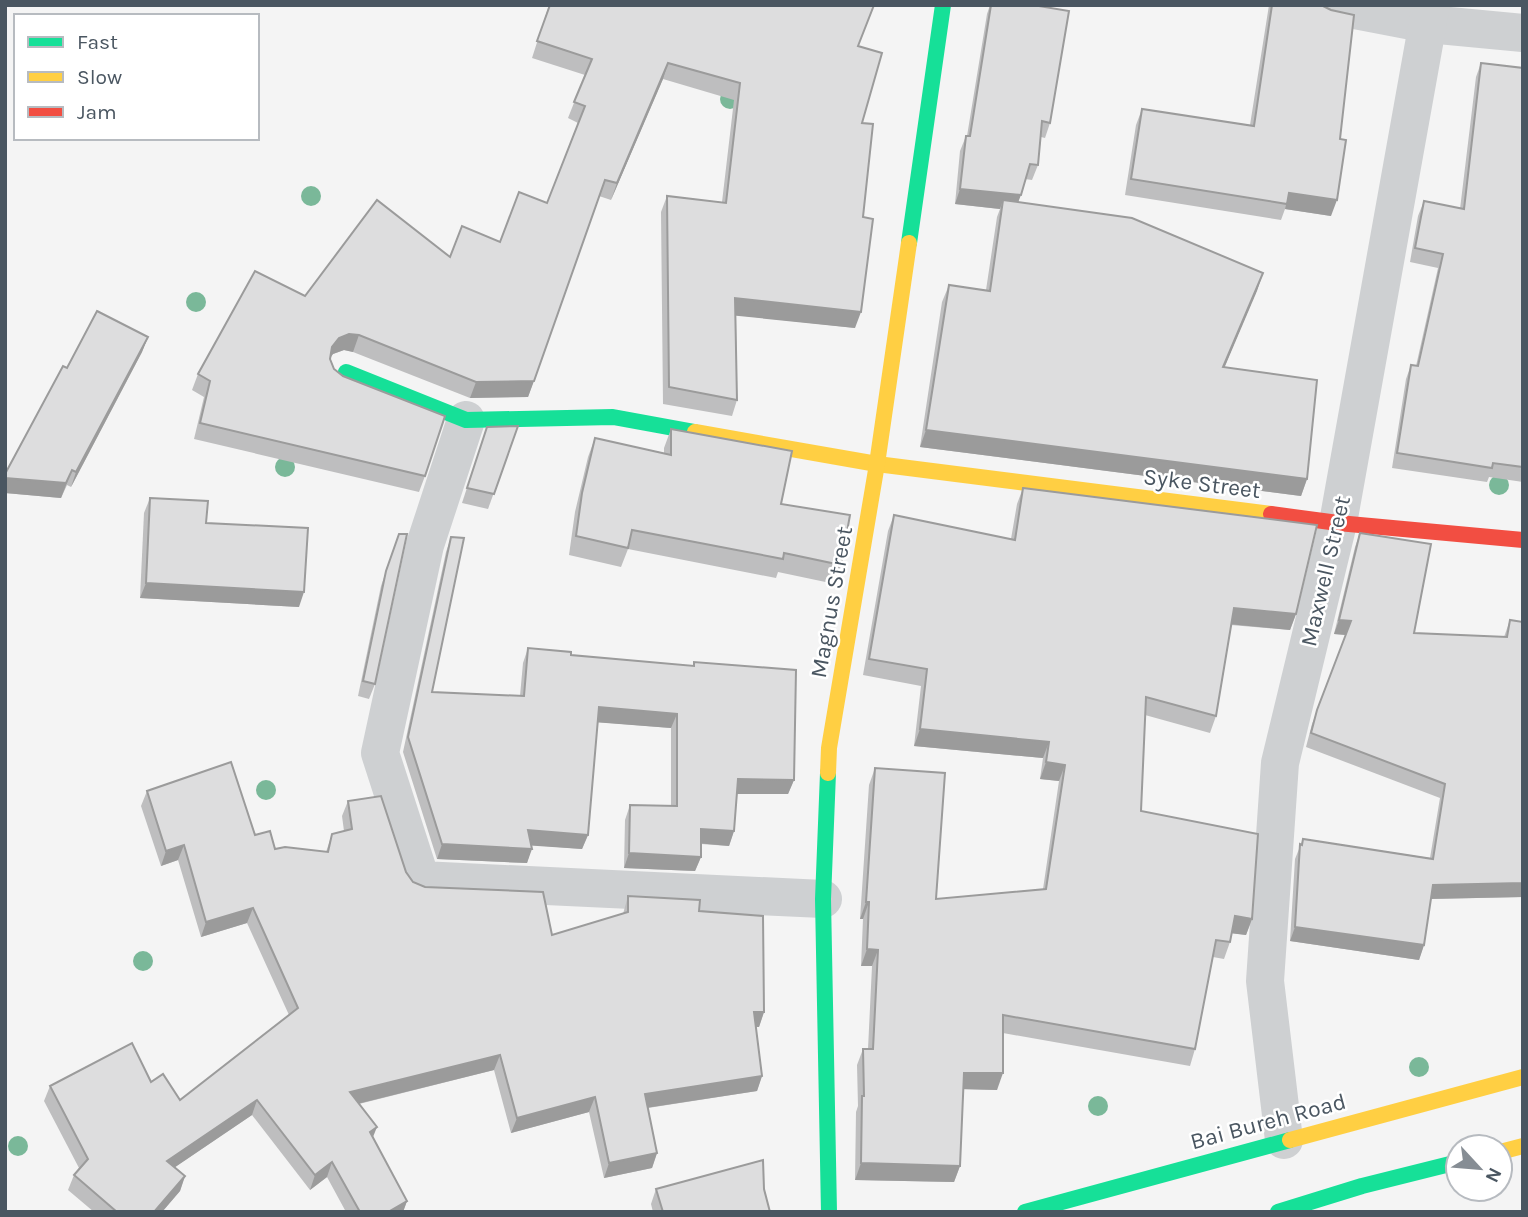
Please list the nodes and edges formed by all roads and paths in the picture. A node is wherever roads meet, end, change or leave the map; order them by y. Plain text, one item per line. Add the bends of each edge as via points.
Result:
1 (943, 5) edge
2 (1329, 5) edge
3 (1429, 14) edge
4 (1523, 33) edge
5 (346, 372) dead end
6 (466, 420) junction
7 (877, 464) junction
8 (1338, 523) junction
9 (1523, 540) edge
10 (823, 899) junction
11 (1523, 1077) edge
12 (1284, 1140) junction
13 (1444, 1166) edge
14 (829, 1212) edge
15 (1026, 1212) edge
16 (1278, 1212) edge

1 - 7 main road, Magnus Street
2 - 3 street
3 - 4 street
3 - 8 street, Maxwell Street
5 - 6 main road
6 - 7 main road, Syke Street via 613,417
6 - 10 street via 425,545 380,754 421,880
7 - 8 main road, Syke Street
7 - 10 main road, Magnus Street via 829,748
8 - 9 main road, Syke Street
8 - 12 street, Maxwell Street via 1280,763 1265,981
10 - 14 main road, Magnus Street
11 - 12 main road, Bai Bureh Road
12 - 15 main road, Bai Bureh Road
13 - 16 main road

